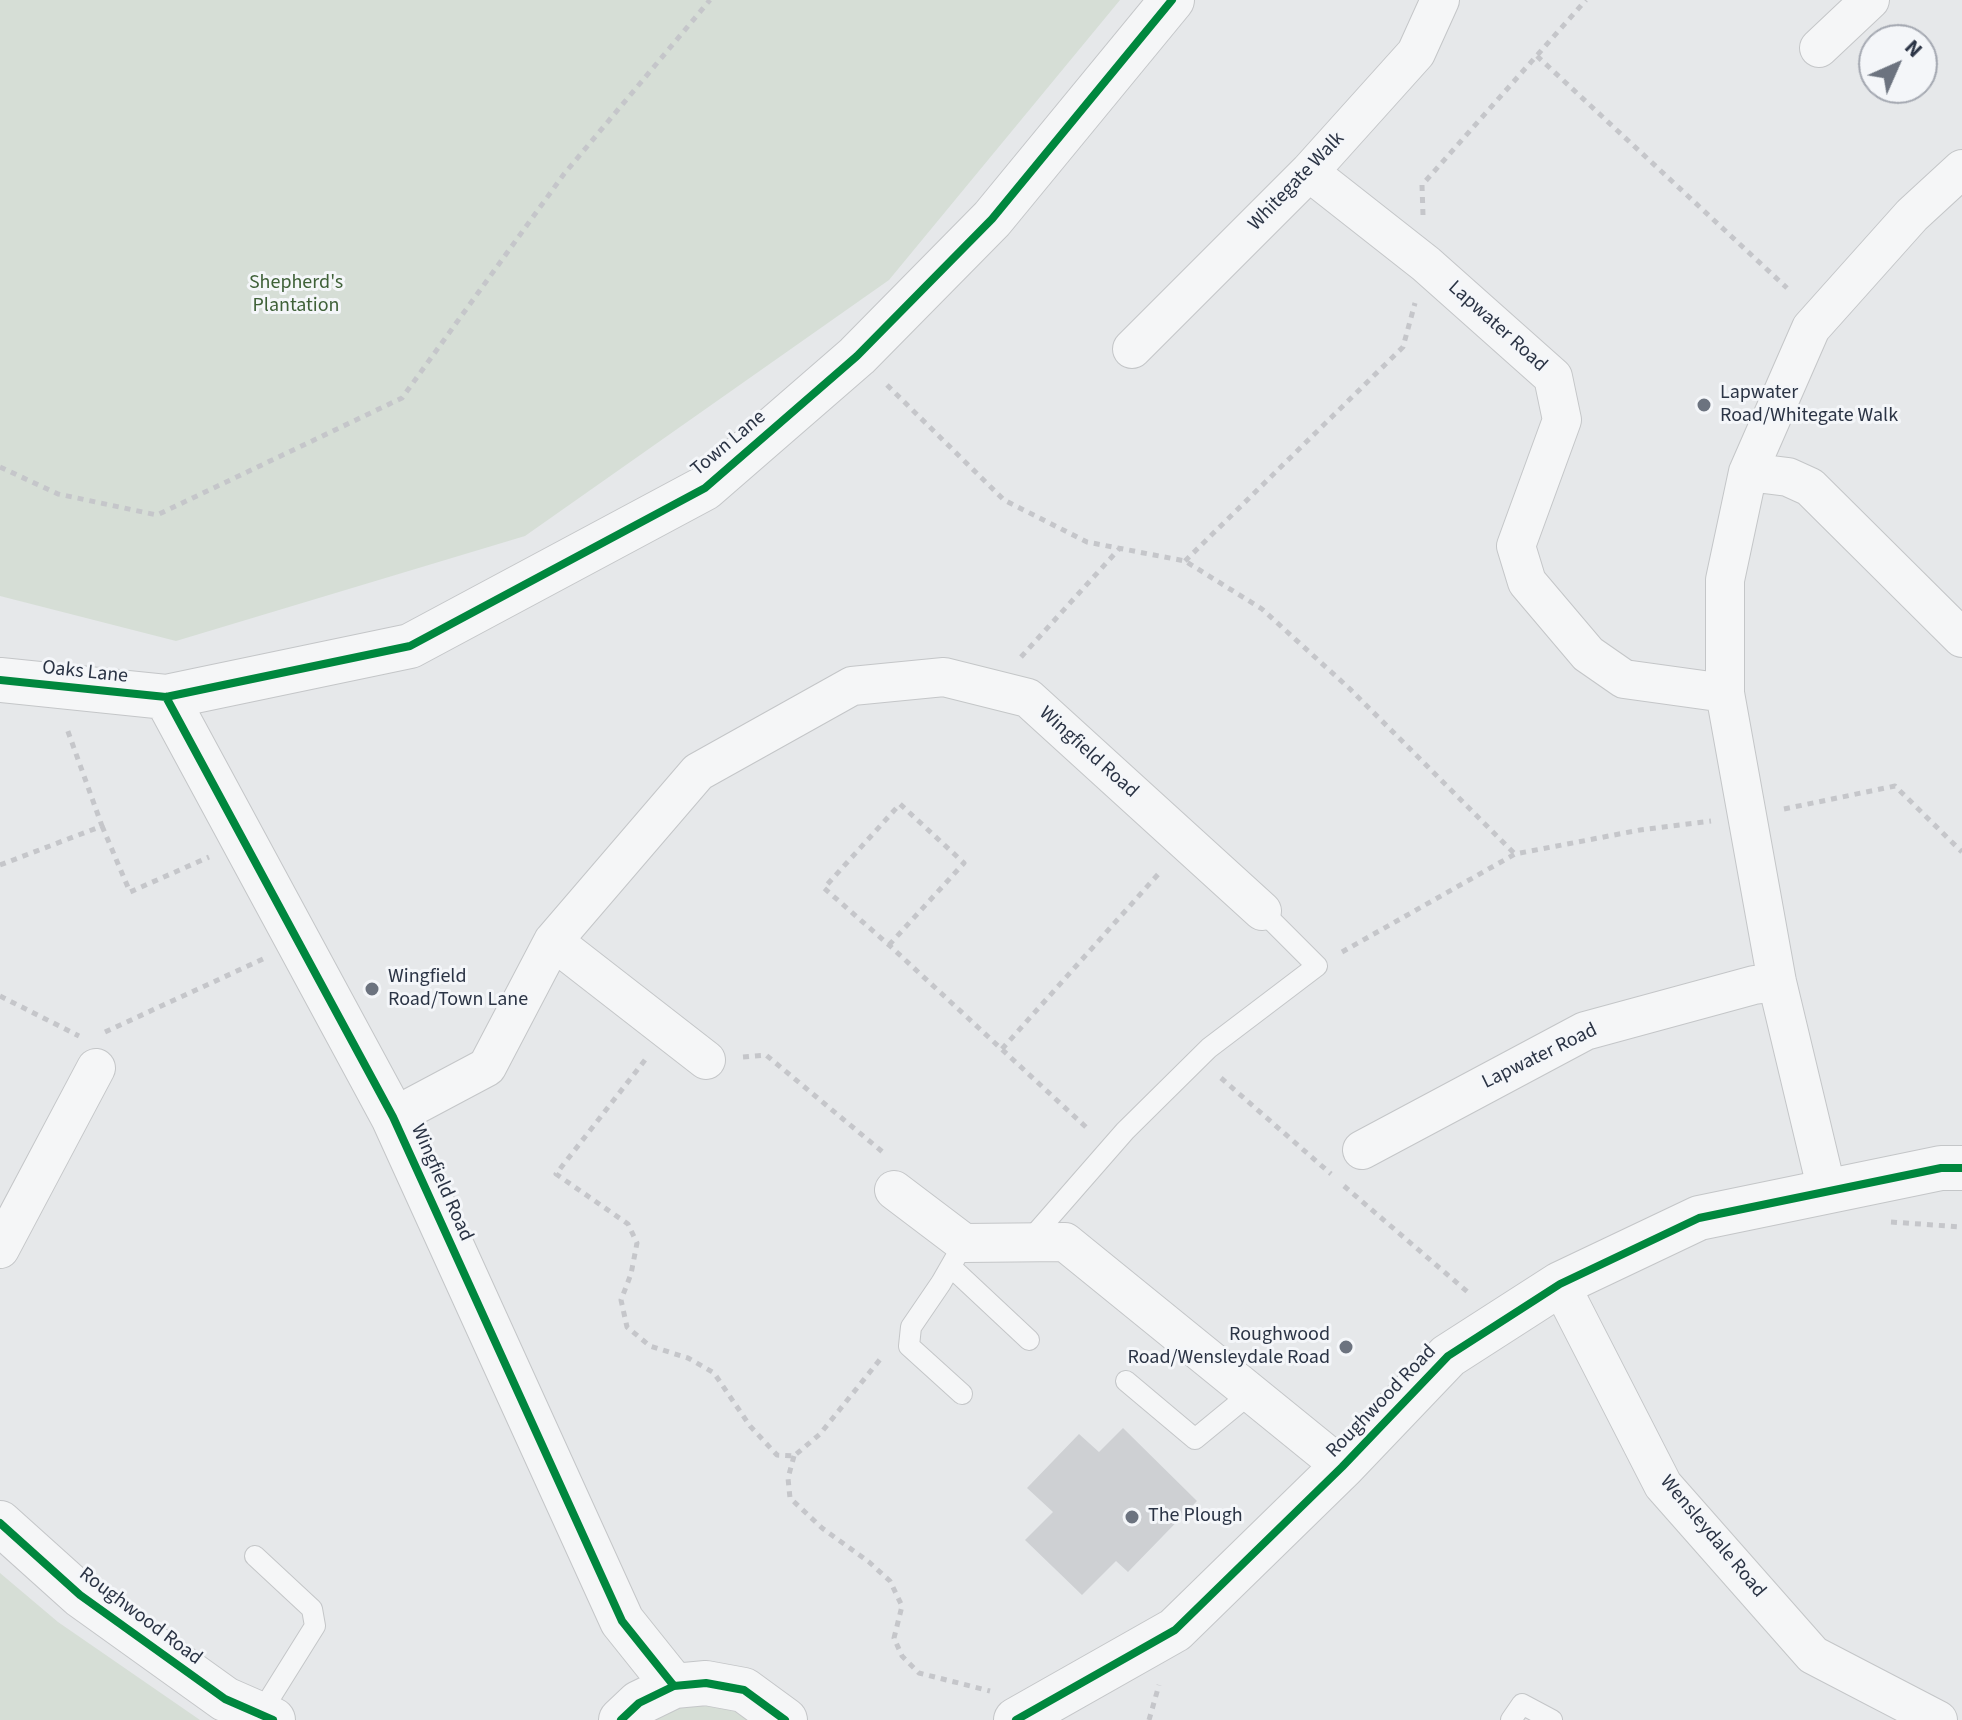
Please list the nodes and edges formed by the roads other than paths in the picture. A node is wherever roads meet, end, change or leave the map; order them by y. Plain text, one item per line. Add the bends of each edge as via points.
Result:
1 (1172, 0) edge
2 (1440, 0) edge
3 (1870, 0) edge
4 (1819, 48) dead end
5 (1962, 169) edge
6 (1309, 172) junction
7 (1132, 349) dead end
8 (1748, 472) junction
9 (1962, 638) edge
10 (0, 680) edge
11 (1725, 693) junction
12 (166, 697) junction
13 (1262, 911) joint
14 (553, 941) junction
15 (1777, 982) junction
16 (91, 1054) road end
17 (706, 1060) road end
18 (393, 1117) junction
19 (1362, 1150) dead end
20 (1962, 1168) edge
21 (894, 1190) road end
22 (1827, 1191) junction
23 (1028, 1242) junction
24 (0, 1249) edge
25 (957, 1255) junction
26 (1560, 1284) junction
27 (1029, 1340) dead end
28 (1126, 1381) dead end
29 (1251, 1393) junction
30 (962, 1394) dead end
31 (1342, 1467) junction
32 (0, 1523) edge
33 (255, 1556) dead end
34 (674, 1686) junction
35 (1031, 1712) edge
36 (266, 1717) edge
37 (621, 1720) edge
38 (785, 1720) edge
39 (1511, 1720) edge
40 (1552, 1720) edge
41 (1938, 1720) edge

1 - 12 street, Town Lane via 992,219 857,356 705,488 410,646
2 - 6 street, Whitegate Walk via 1416,53
3 - 4 street
5 - 8 street via 1912,215 1811,328
6 - 7 street, Whitegate Walk
6 - 11 street, Lapwater Road via 1426,264 1553,377 1562,420 1516,546 1527,582 1588,654 1624,679
8 - 9 street via 1788,477 1810,487
8 - 11 street via 1725,580
10 - 12 street, Oaks Lane
11 - 15 street
12 - 18 street, Wingfield Road
13 - 14 street, Wingfield Road via 1028,698 944,677 852,686 698,772
13 - 23 lane via 1317,966 1199,1059 1109,1149
14 - 17 street
14 - 18 street, Wingfield Road via 487,1067
15 - 19 street, Lapwater Road via 1585,1031
15 - 22 street
16 - 24 street
18 - 34 street, Wingfield Road via 622,1621
20 - 22 street, Roughwood Road
21 - 25 street
22 - 26 street, Roughwood Road via 1699,1218
23 - 25 street
23 - 29 street via 1065,1242
25 - 27 lane
25 - 30 lane via 911,1327 909,1346
26 - 31 street, Roughwood Road via 1448,1356
26 - 41 street, Wensleydale Road via 1663,1485 1813,1655
28 - 29 lane via 1195,1439
29 - 31 street
31 - 35 street, Roughwood Road via 1175,1630
32 - 36 street, Roughwood Road via 80,1595 225,1699
33 - 36 lane via 312,1609 315,1626
34 - 37 street via 639,1703
34 - 38 street via 706,1683 744,1690
39 - 40 lane via 1522,1704

